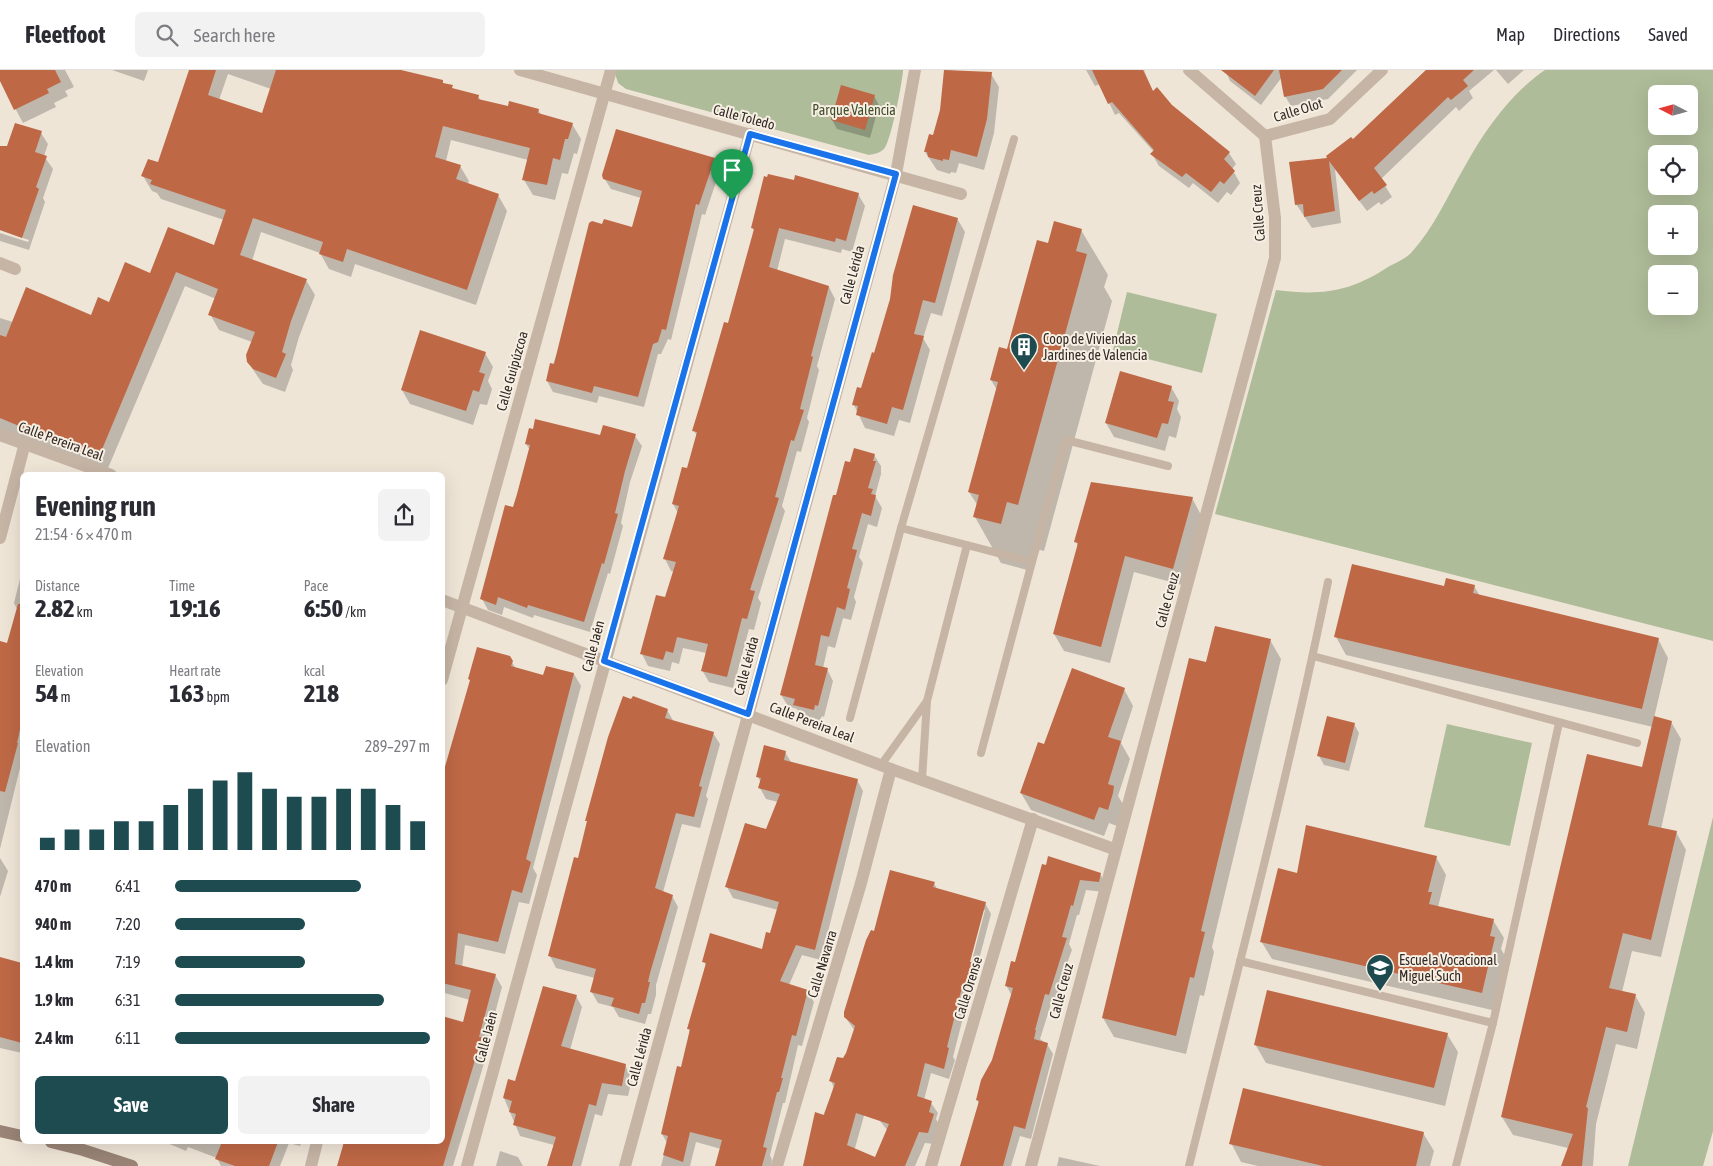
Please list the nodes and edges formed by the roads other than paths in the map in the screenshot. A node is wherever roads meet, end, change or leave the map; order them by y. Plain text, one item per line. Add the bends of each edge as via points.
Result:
1 (520, 70) edge
2 (611, 70) edge
3 (916, 70) edge
4 (1190, 70) edge
5 (1382, 70) edge
6 (605, 94) junction
7 (750, 134) junction
8 (1265, 136) junction
9 (1014, 139) dead end
10 (896, 174) junction
11 (961, 194) dead end
12 (0, 263) edge
13 (15, 269) dead end
14 (0, 435) edge
15 (25, 443) junction
16 (1168, 466) dead end
17 (103, 472) edge
18 (901, 528) junction
19 (0, 538) edge
20 (967, 545) junction
21 (1032, 562) junction
22 (1328, 582) dead end
23 (445, 601) edge
24 (462, 608) junction
25 (1313, 656) junction
26 (604, 661) junction
27 (445, 669) edge
28 (927, 701) junction
29 (748, 714) junction
30 (850, 718) dead end
31 (1559, 723) junction
32 (1637, 743) dead end
33 (981, 753) dead end
34 (886, 767) junction
35 (922, 780) junction
36 (1034, 819) junction
37 (1114, 850) junction
38 (1240, 961) junction
39 (1492, 1023) junction
40 (0, 1131) edge
41 (20, 1136) edge
42 (68, 1144) edge
43 (316, 1144) edge
44 (84, 1146) edge
45 (132, 1166) edge
46 (311, 1166) edge
47 (467, 1166) edge
48 (626, 1166) edge
49 (777, 1166) edge
50 (930, 1166) edge
51 (1031, 1166) edge
52 (1189, 1166) edge
53 (1456, 1166) edge

1 - 6 street, Calle Toledo
2 - 6 street, Calle Guipúzcoa
3 - 10 street, Calle Lérida
4 - 8 street
5 - 8 street, Calle Olot via 1330,119
6 - 7 street, Calle Toledo
6 - 24 street, Calle Guipúzcoa
7 - 10 street, Calle Toledo
7 - 26 street, Calle Jaén
8 - 37 street, Calle Creuz via 1275,218 1275,258
9 - 18 lane
10 - 11 street, Calle Toledo
10 - 29 street, Calle Lérida
12 - 13 street
14 - 15 street, Calle Pereira Leal
15 - 17 street, Calle Pereira Leal
15 - 19 street
16 - 21 lane via 1066,440
18 - 20 lane
18 - 30 lane
20 - 21 lane
20 - 28 lane
21 - 33 lane
22 - 25 lane
23 - 24 street, Calle Pereira Leal
24 - 26 street, Calle Pereira Leal
24 - 27 street, Calle Guipúzcoa
25 - 31 lane
25 - 38 lane
26 - 29 street, Calle Pereira Leal
26 - 47 street, Calle Jaén
28 - 34 lane
28 - 35 lane
29 - 34 street, Calle Pereira Leal
29 - 48 street, Calle Lérida
31 - 32 lane
31 - 39 lane
34 - 35 street, Calle Pereira Leal
34 - 49 street, Calle Navarra via 861,883
35 - 36 street, Calle Pereira Leal
36 - 37 street, Calle Pereira Leal
36 - 50 street, Calle Orense
37 - 51 street, Calle Creuz
38 - 39 lane
38 - 52 lane
39 - 53 lane
40 - 41 main road
42 - 44 main road
43 - 46 street
44 - 45 main road

